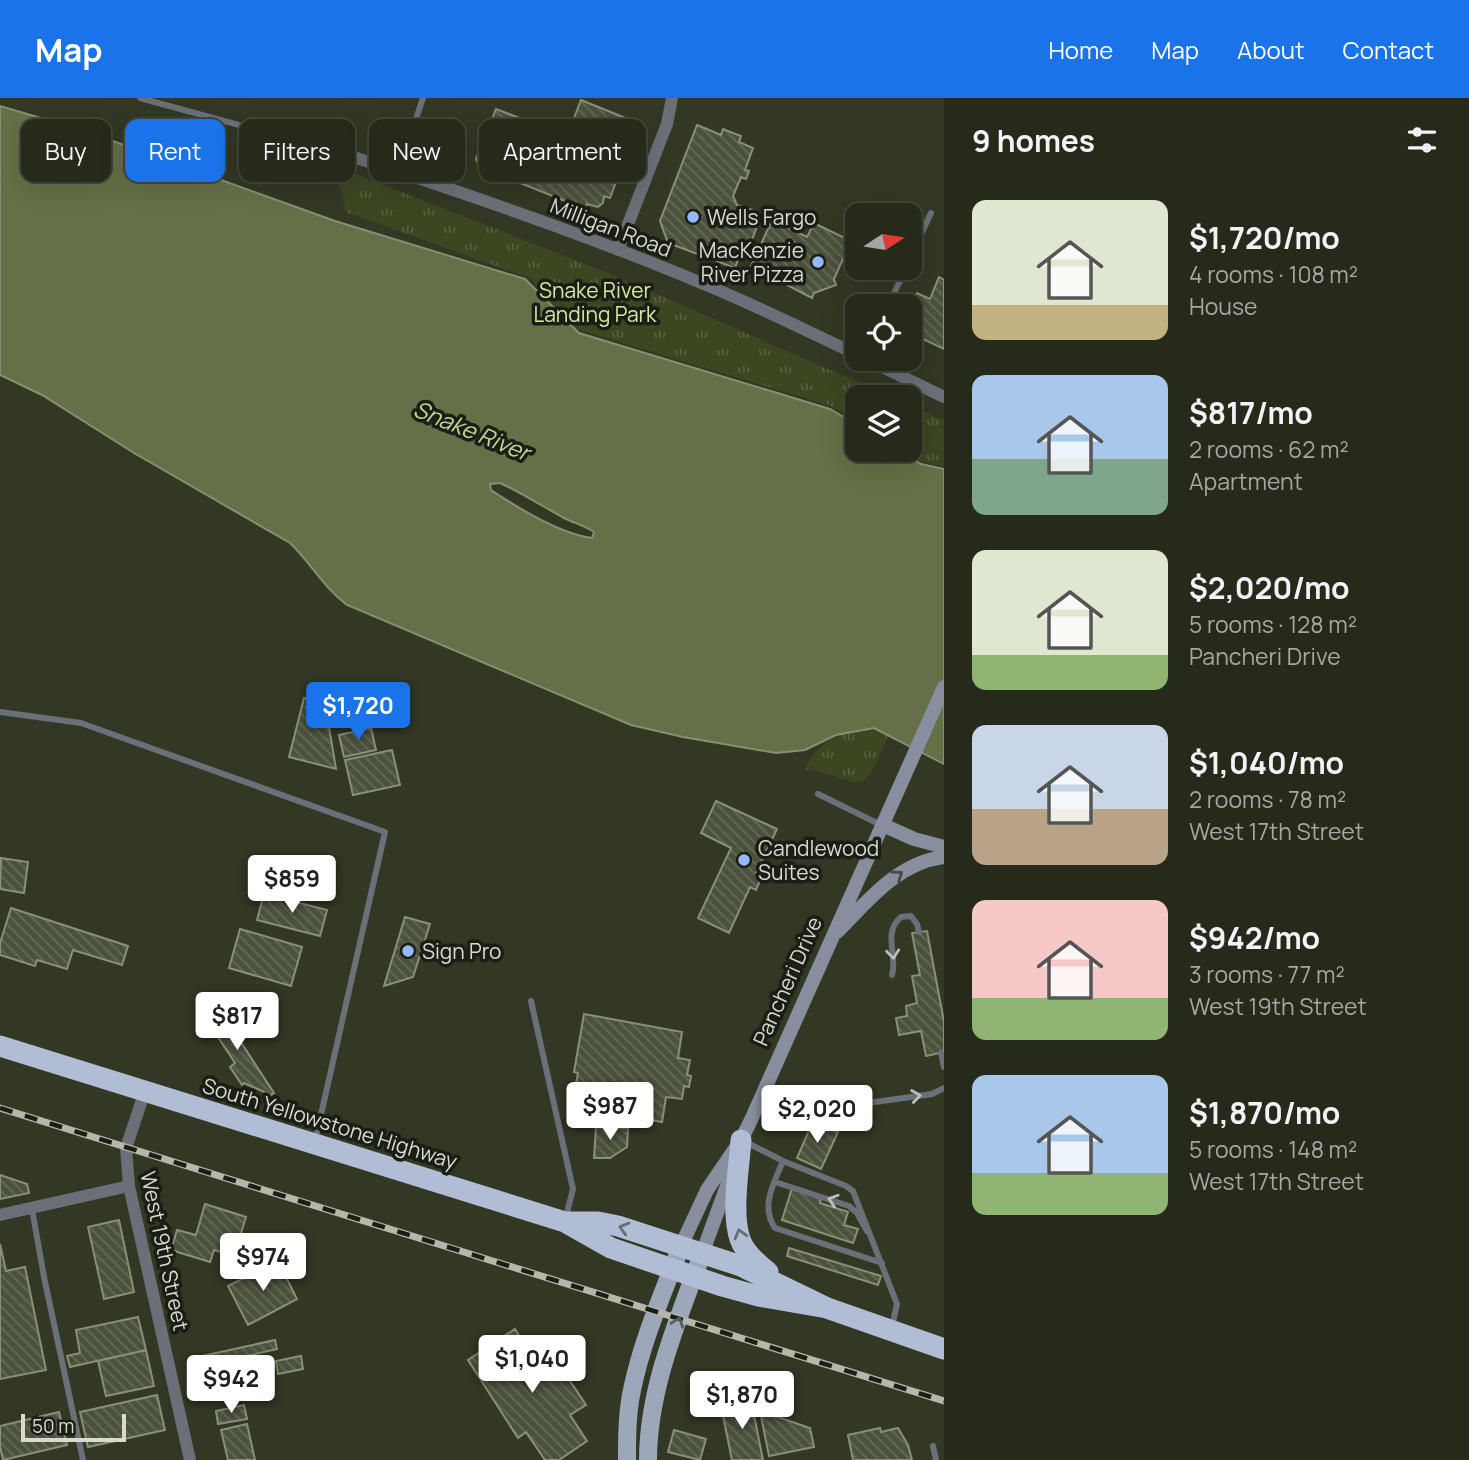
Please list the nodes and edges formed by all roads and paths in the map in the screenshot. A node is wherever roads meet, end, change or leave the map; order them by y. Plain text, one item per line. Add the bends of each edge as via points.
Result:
1 (141, 98) edge
2 (423, 98) edge
3 (672, 98) edge
4 (416, 119) edge
5 (239, 125) edge
6 (427, 182) edge
7 (931, 213) dead end
8 (922, 232) edge
9 (618, 250) junction
10 (845, 349) edge
11 (891, 371) edge
12 (944, 397) edge
13 (944, 687) edge
14 (0, 712) edge
15 (818, 794) dead end
16 (883, 825) junction
17 (944, 847) edge
18 (944, 857) edge
19 (919, 932) dead end
20 (831, 938) junction
21 (892, 975) dead end
22 (531, 1001) dead end
23 (0, 1046) edge
24 (941, 1053) dead end
25 (944, 1067) edge
26 (944, 1088) edge
27 (145, 1091) junction
28 (837, 1100) dead end
29 (741, 1140) junction
30 (314, 1144) junction
31 (783, 1161) junction
32 (775, 1182) junction
33 (129, 1186) junction
34 (32, 1209) junction
35 (0, 1216) edge
36 (565, 1222) junction
37 (874, 1242) junction
38 (681, 1246) junction
39 (702, 1254) junction
40 (882, 1263) junction
41 (672, 1269) junction
42 (694, 1276) junction
43 (827, 1308) junction
44 (892, 1329) junction
45 (944, 1349) edge
46 (627, 1427) junction
47 (933, 1446) dead end
48 (83, 1460) edge
49 (190, 1460) edge
50 (627, 1460) edge
51 (636, 1460) edge
52 (648, 1460) edge
53 (936, 1460) edge

1 - 5 lane, Milligan Road
2 - 4 lane
3 - 9 street via 667,124
6 - 9 street, Milligan Road
7 - 8 lane
9 - 10 street, Milligan Road
11 - 12 street
13 - 16 main road, Pancheri Drive
14 - 30 lane via 81,723 386,832
15 - 16 lane
16 - 17 main road
16 - 20 main road, Pancheri Drive
20 -> 18 main road via 899,873
19 -> 21 lane via 911,916 896,921 891,932
20 - 29 main road, Pancheri Drive
22 - 36 lane via 573,1189
23 - 27 highway, South Yellowstone Highway
24 - 25 lane
28 -> 26 lane via 861,1104 932,1094
27 - 30 highway, South Yellowstone Highway
27 - 33 street, West 19th Street via 127,1148
29 - 31 lane
29 - 38 main road, Pancheri Drive via 707,1190
29 - 39 main road, Pancheri Drive
43 -> 29 highway via 765,1270 741,1241 737,1223
30 - 36 highway, South Yellowstone Highway
31 - 32 lane
31 - 37 lane via 853,1191
37 -> 32 lane via 849,1206
32 - 40 lane via 768,1204 775,1228
33 - 34 street
33 - 49 street, West 19th Street
34 - 35 street
34 - 48 lane
38 -> 36 highway, South Yellowstone Highway via 618,1226
36 - 41 highway, South Yellowstone Highway via 611,1248
37 - 40 lane
38 - 39 highway, South Yellowstone Highway
38 - 41 main road
39 - 42 main road, Pancheri Drive
39 - 43 highway, South Yellowstone Highway via 760,1273
40 - 44 lane via 897,1304
41 - 42 highway, South Yellowstone Highway
41 - 46 main road via 637,1369
42 - 43 highway, South Yellowstone Highway via 758,1296
52 -> 42 main road, Pancheri Drive via 656,1391
43 - 44 highway, South Yellowstone Highway
44 - 45 highway, South Yellowstone Highway
46 - 50 main road
46 - 51 main road
47 - 53 lane

